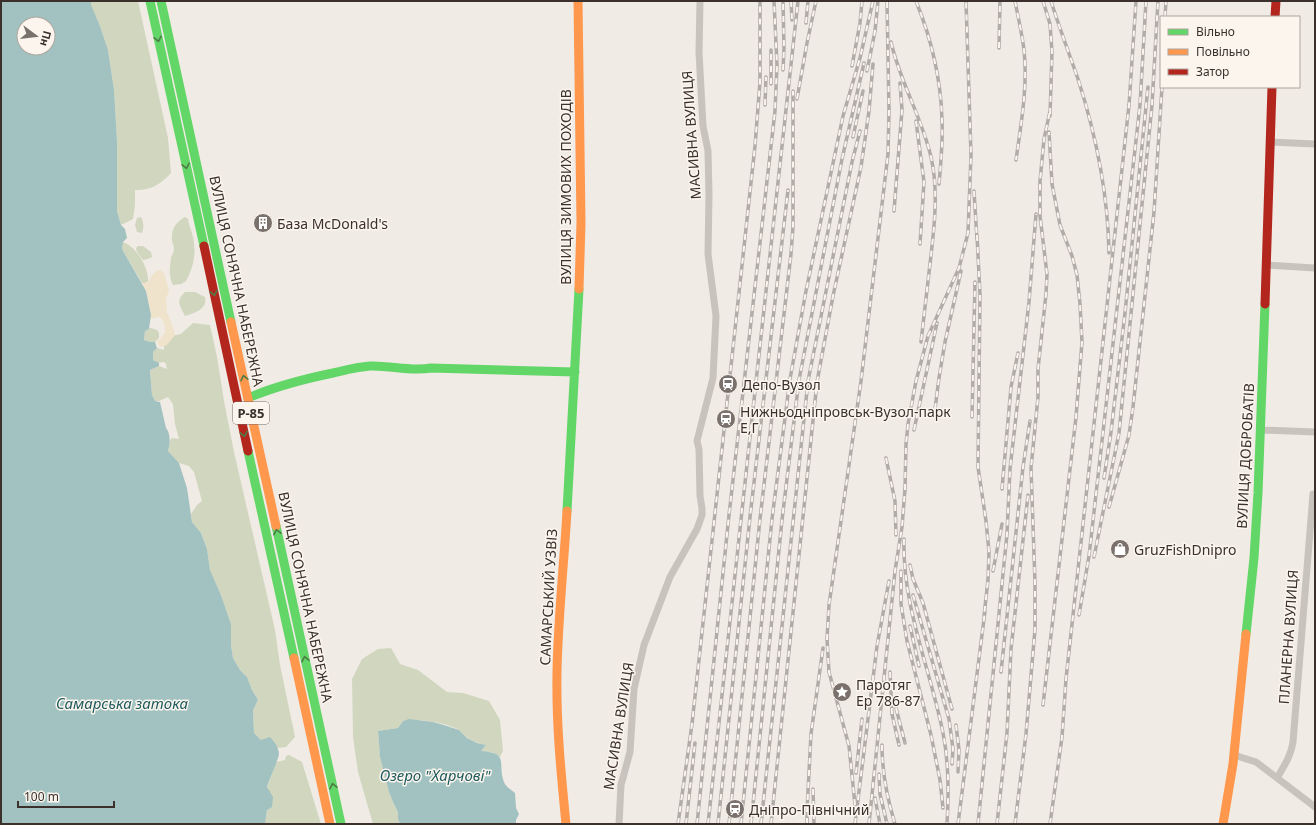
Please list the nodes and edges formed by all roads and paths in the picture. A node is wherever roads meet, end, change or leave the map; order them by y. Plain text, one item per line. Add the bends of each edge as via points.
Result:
1 (150, 1) edge
2 (161, 1) edge
3 (578, 1) edge
4 (700, 1) edge
5 (1276, 1) edge
6 (1275, 16) edge
7 (1272, 88) edge
8 (1270, 142) junction
9 (1315, 144) edge
10 (1266, 265) junction
11 (1315, 268) edge
12 (575, 372) junction
13 (248, 398) junction
14 (1260, 430) junction
15 (1315, 432) edge
16 (1313, 494) dead end
17 (1234, 755) junction
18 (1277, 778) junction
19 (1315, 806) edge
20 (330, 824) edge
21 (341, 824) edge
22 (566, 824) edge
23 (619, 824) edge
24 (1223, 824) edge

1 -> 20 main road, ВУЛИЦЯ СОНЯЧНА НАБЕРЕЖНА / Р-85
13 -> 2 main road, ВУЛИЦЯ СОНЯЧНА НАБЕРЕЖНА / Р-85
3 - 12 main road, ВУЛИЦЯ ЗИМОВИХ ПОХОДІВ via 581,223
4 - 23 street, МАСИВНА ВУЛИЦЯ via 702,126 708,151 708,254 716,316 713,378 697,441 702,515 670,577 644,645 634,689 630,752 621,785
5 - 6 main road
7 - 8 main road, ВУЛИЦЯ ДОБРОБАТІВ
8 - 9 street
8 - 10 main road, ВУЛИЦЯ ДОБРОБАТІВ
10 - 11 street
10 - 14 main road, ВУЛИЦЯ ДОБРОБАТІВ
12 - 13 main road via 431,368 414,370 381,365 364,366 296,380
12 - 22 main road, САМАРСЬКИЙ УЗВІЗ via 557,694
21 -> 13 main road, ВУЛИЦЯ СОНЯЧНА НАБЕРЕЖНА / Р-85
14 - 15 street
14 - 17 main road, ВУЛИЦЯ ДОБРОБАТІВ via 1254,558
16 - 18 street, ПЛАНЕРНА ВУЛИЦЯ via 1292,752
17 - 18 street via 1256,762
17 - 24 main road, ВУЛИЦЯ ДОБРОБАТІВ
18 - 19 street

